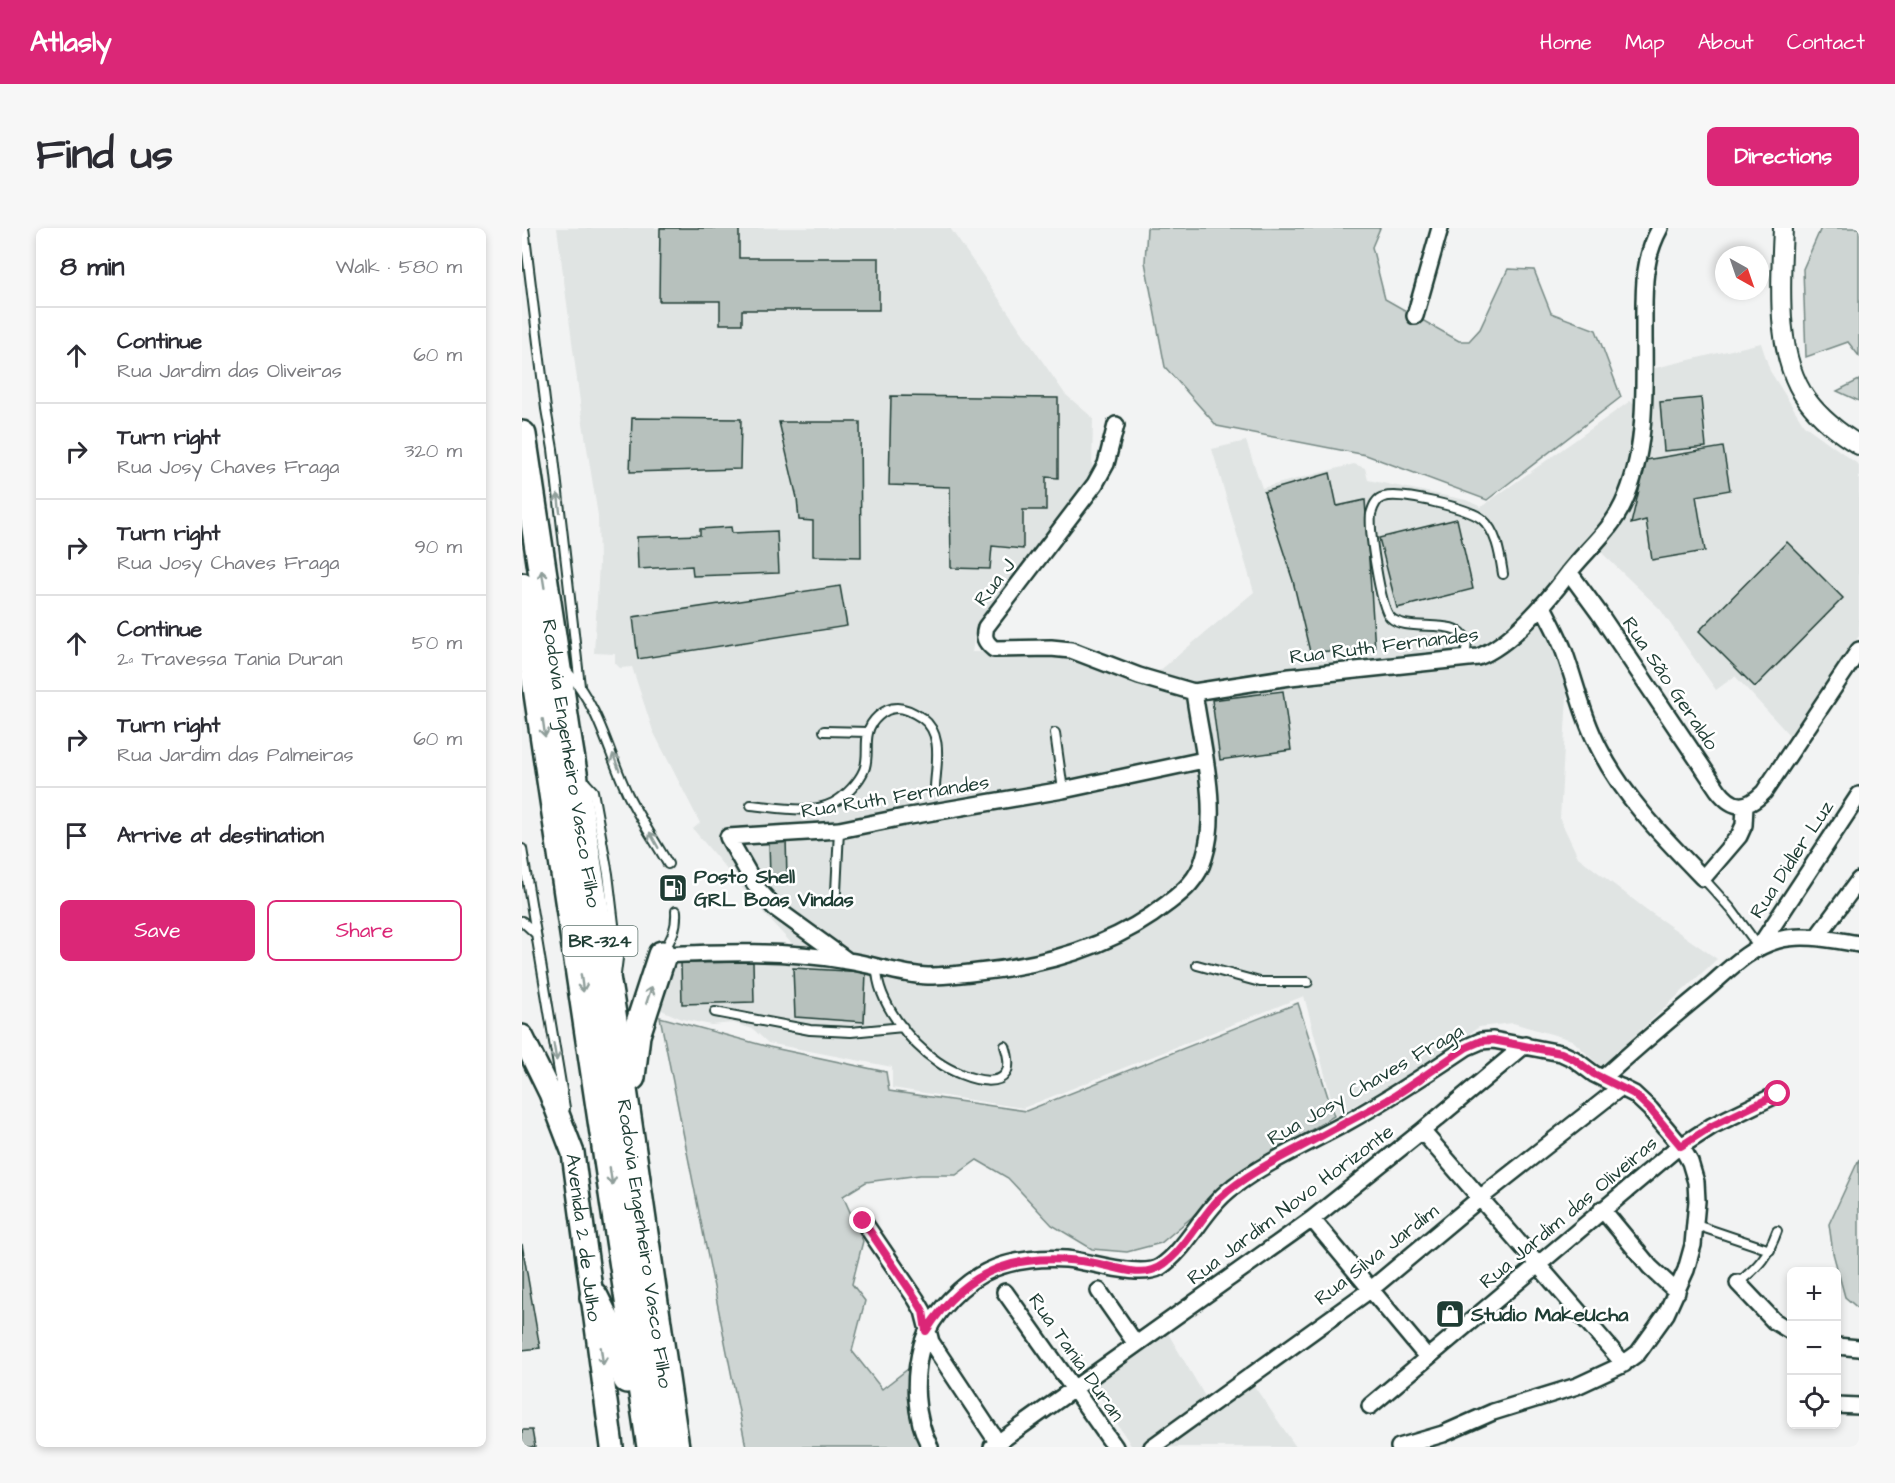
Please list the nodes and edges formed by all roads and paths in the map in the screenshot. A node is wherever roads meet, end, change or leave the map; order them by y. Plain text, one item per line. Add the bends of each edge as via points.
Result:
1 (524, 228) edge
2 (1440, 228) edge
3 (1660, 228) edge
4 (1783, 228) edge
5 (1415, 316) dead end
6 (1116, 425) dead end
7 (522, 435) edge
8 (1859, 445) edge
9 (1569, 572) junction
10 (1503, 574) dead end
11 (522, 587) edge
12 (1542, 605) junction
13 (1859, 650) edge
14 (1465, 658) junction
15 (555, 659) junction
16 (580, 686) junction
17 (1194, 692) junction
18 (824, 731) dead end
19 (868, 732) junction
20 (1055, 733) dead end
21 (1204, 760) junction
22 (934, 787) dead end
23 (1063, 790) junction
24 (1859, 795) edge
25 (752, 805) dead end
26 (1745, 806) junction
27 (839, 830) junction
28 (522, 849) edge
29 (668, 864) dead end
30 (1703, 878) junction
31 (1859, 880) edge
32 (836, 892) dead end
33 (676, 911) dead end
34 (522, 921) edge
35 (535, 933) junction
36 (1817, 937) junction
37 (1859, 944) edge
38 (1759, 947) junction
39 (662, 955) junction
40 (848, 960) junction
41 (1197, 965) dead end
42 (877, 967) junction
43 (1308, 982) dead end
44 (715, 1012) dead end
45 (903, 1027) junction
46 (522, 1036) edge
47 (1525, 1045) junction
48 (1005, 1046) dead end
49 (1603, 1078) junction
50 (1621, 1087) junction
51 (1778, 1094) dead end
52 (1422, 1131) junction
53 (630, 1138) junction
54 (1681, 1146) junction
55 (573, 1153) junction
56 (1480, 1198) junction
57 (1602, 1209) junction
58 (1312, 1219) junction
59 (863, 1221) dead end
60 (1696, 1225) junction
61 (1777, 1231) dead end
62 (1770, 1250) junction
63 (1537, 1264) junction
64 (1738, 1283) joint
65 (1370, 1290) junction
66 (1099, 1291) dead end
67 (1005, 1292) dead end
68 (1677, 1292) junction
69 (594, 1297) junction
70 (1787, 1329) edge
71 (926, 1331) junction
72 (1136, 1344) junction
73 (1841, 1346) edge
74 (1859, 1348) edge
75 (1427, 1357) junction
76 (1624, 1364) junction
77 (1074, 1390) junction
78 (1841, 1405) edge
79 (1370, 1406) dead end
80 (1859, 1406) edge
81 (995, 1445) edge
82 (612, 1447) edge
83 (649, 1447) edge
84 (675, 1447) edge
85 (930, 1447) edge
86 (1115, 1447) edge
87 (1152, 1447) edge
88 (1400, 1447) edge

16 -> 1 lane, Rodovia Engenheiro Vasco Filho
2 - 5 street
3 - 9 street, Rua Ruth Fernandes via 1651,244 1645,272 1644,398 1634,471 1623,504
4 - 8 street via 1782,302 1787,356 1794,377 1821,417
6 - 17 street, Rua J via 1107,464 1095,484 986,627 984,635 994,649 1071,650
15 -> 7 highway, Rodovia Engenheiro Vasco Filho / BR-324
9 - 12 street, Rua Ruth Fernandes
9 - 26 street, Rua São Geraldo via 1725,799
10 - 14 lane via 1494,537 1475,515 1403,496 1384,496 1374,506 1371,516 1377,578 1390,618 1455,630 1467,642
11 -> 83 highway, Rodovia Engenheiro Vasco Filho / BR-324
12 - 14 street, Rua Ruth Fernandes via 1489,653
12 - 30 street via 1563,649 1600,750 1640,810
13 - 26 street via 1764,792
14 - 17 street, Rua Ruth Fernandes
15 - 16 lane
15 - 53 highway, Rodovia Engenheiro Vasco Filho / BR-324
29 -> 16 lane via 628,796 600,720
17 - 21 street, Rua Ruth Fernandes
18 - 19 lane
19 - 22 lane via 872,722 897,708 914,712 927,722 936,735
19 - 25 lane via 864,770 850,790 833,803 816,808
20 - 23 lane
21 - 23 street, Rua Ruth Fernandes
21 - 42 street, Rua Ruth Fernandes via 1210,802 1210,833 1204,861 1193,882 1154,915 1095,946 1019,968 930,976
23 - 27 street, Rua Ruth Fernandes
24 - 38 street, Rua Didler Luz
26 - 30 street via 1739,836
27 - 32 lane
27 - 40 street, Rua Ruth Fernandes via 728,837 757,888 775,908
28 - 35 lane
30 - 38 lane
31 - 36 street
33 - 39 lane via 674,936
34 - 35 lane
35 -> 55 lane
36 - 37 street
36 - 38 street via 1780,940
38 - 49 street via 1743,956
39 - 40 street, Rua Ruth Fernandes via 771,953
53 -> 39 highway via 629,1093 636,1035
40 - 42 street, Rua Ruth Fernandes
41 - 43 lane via 1260,982
42 - 45 lane via 884,999
44 - 45 lane via 810,1030 851,1032
45 - 48 lane via 940,1064 989,1082 1007,1071 1010,1059
46 - 55 main road, Avenida 2 de Julho
47 - 49 street, Rua Josy Chaves Fraga via 1561,1053
47 - 52 street, Rua Jardim Novo Horizonte
47 - 71 street, Rua Josy Chaves Fraga via 1493,1040 1467,1047 1388,1099 1245,1178 1221,1197 1159,1268 1137,1271 1064,1259 1019,1261 993,1268 955,1294
49 - 50 street, Rua Josy Chaves Fraga
50 - 54 street, Rua Josy Chaves Fraga via 1650,1109
50 - 56 street, Rua Silva Jardim
51 - 54 street, Rua Jardim das Oliveiras
52 - 56 street
52 - 58 street, Rua Jardim Novo Horizonte
53 - 84 highway, Rodovia Engenheiro Vasco Filho / BR-324
54 - 57 street, Rua Jardim das Oliveiras
54 - 60 street, Rua Josy Chaves Fraga via 1696,1182
55 - 69 main road, Avenida 2 de Julho
56 - 63 street
56 - 65 street, Rua Silva Jardim
57 - 63 street, Rua Jardim das Oliveiras
57 - 68 street via 1650,1267
58 - 65 street
58 - 72 street, Rua Jardim Novo Horizonte
59 - 71 street via 923,1311
60 - 62 lane
60 - 68 street, Rua Josy Chaves Fraga
61 - 62 lane
62 - 64 lane
63 - 75 street, Rua Jardim das Oliveiras
63 - 76 street
64 - 70 street
65 - 75 street
65 - 87 street, Rua Silva Jardim
66 - 72 street
67 - 77 street, Rua Tania Duran
68 - 76 street, Rua Josy Chaves Fraga via 1654,1334
69 -> 82 main road, Avenida 2 de Julho
69 - 83 highway via 620,1354
71 - 81 street
71 - 85 street via 917,1371 917,1394 920,1420
72 - 77 street, Rua Jardim Novo Horizonte
73 - 74 street
75 - 79 street, Rua Jardim das Oliveiras
76 - 88 street, Rua Josy Chaves Fraga via 1577,1386
77 - 81 street, Rua Jardim Novo Horizonte
77 - 86 street, Rua Tania Duran
78 - 80 street

